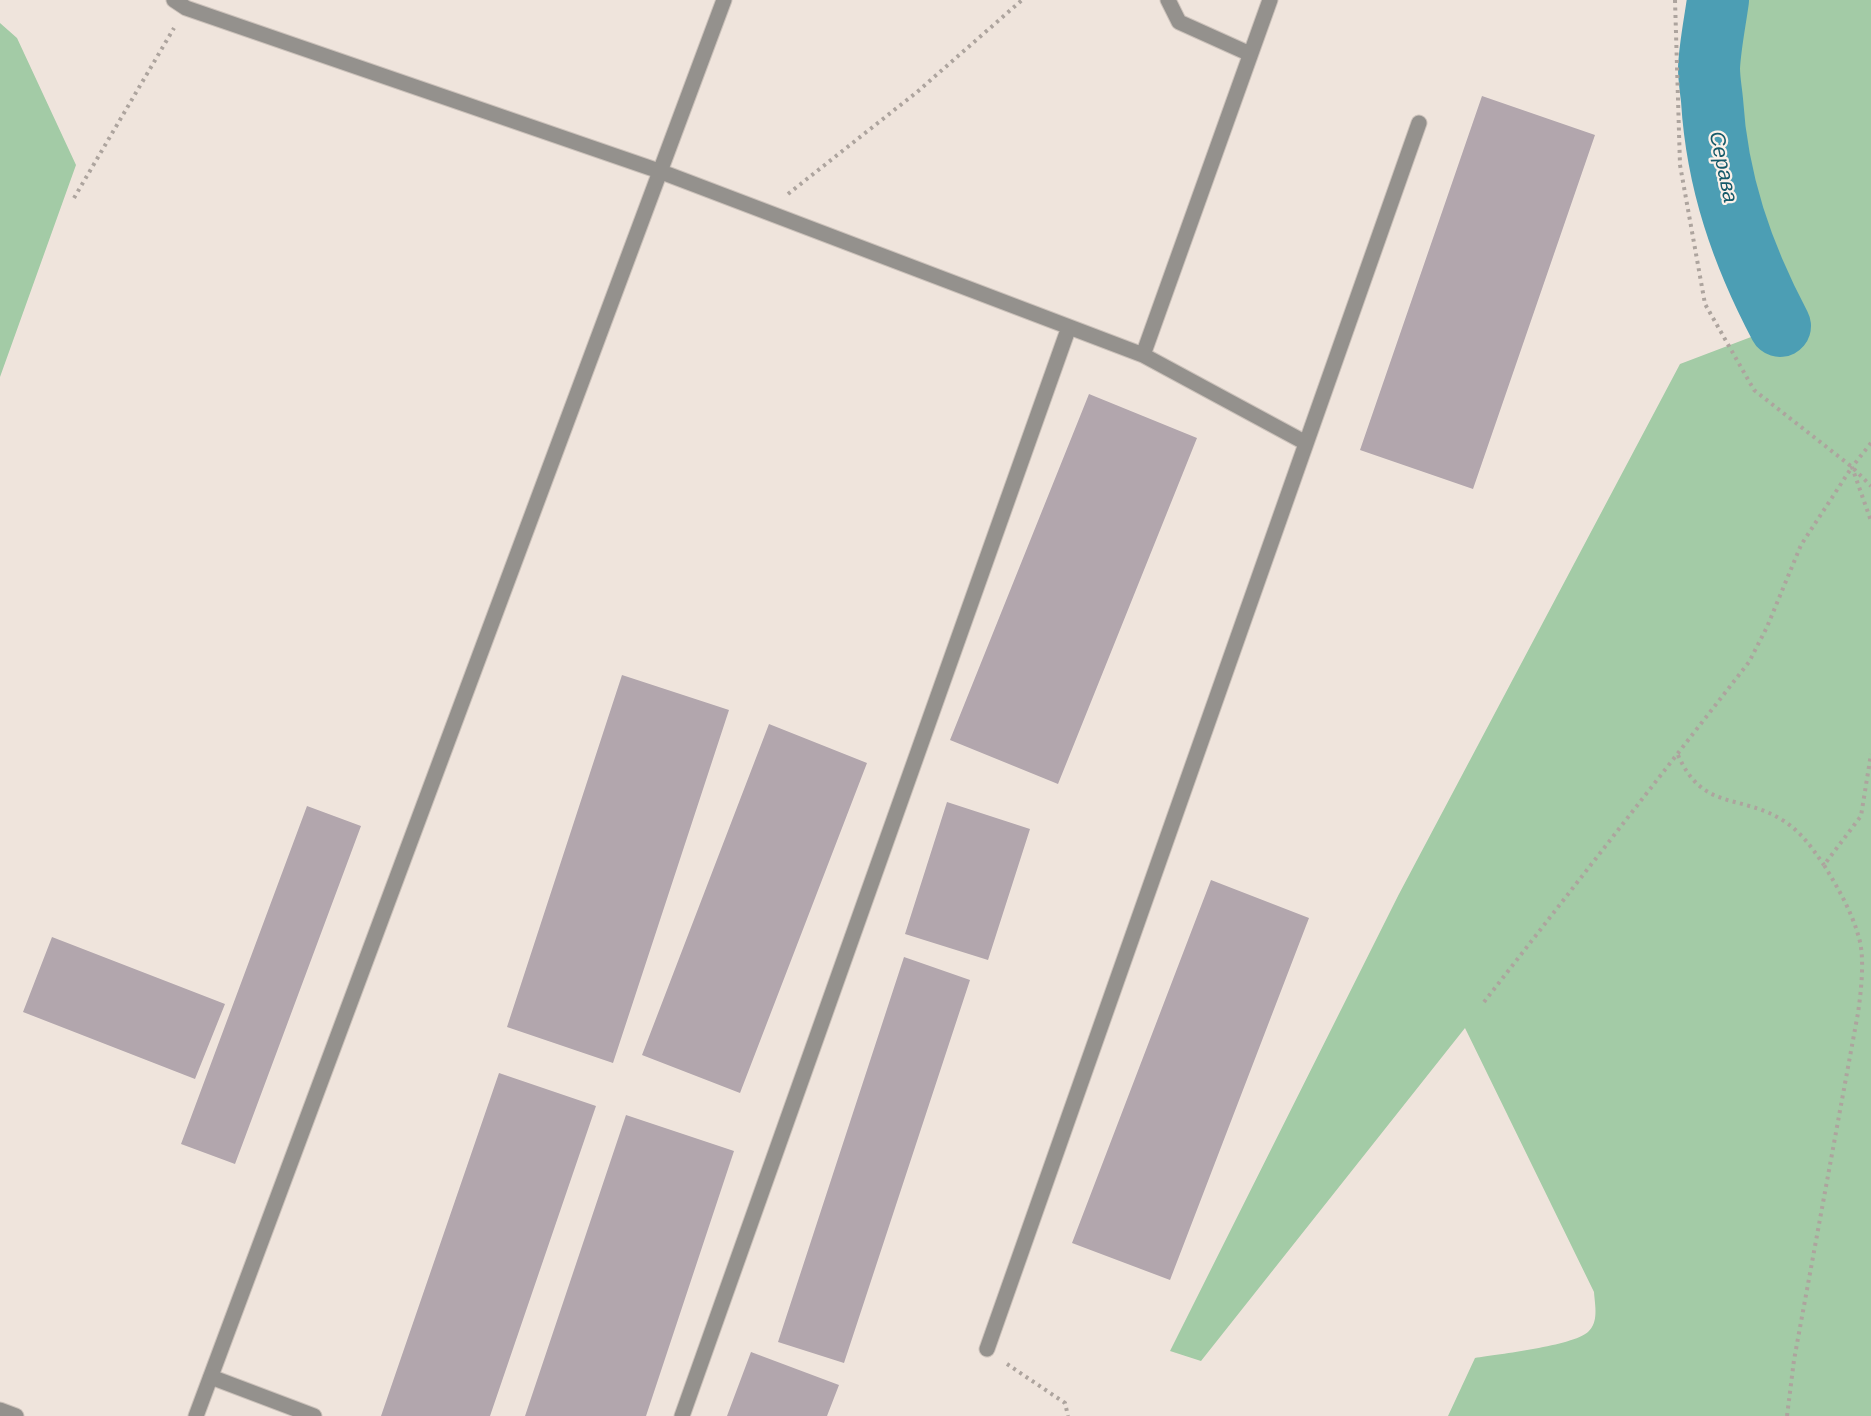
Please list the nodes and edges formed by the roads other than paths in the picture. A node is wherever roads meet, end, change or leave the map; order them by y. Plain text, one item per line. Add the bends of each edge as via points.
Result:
1 (724, 0) edge
2 (1168, 0) edge
3 (1270, 0) edge
4 (180, 4) edge
5 (1250, 54) junction
6 (1419, 123) dead end
7 (659, 171) junction
8 (1069, 327) junction
9 (1143, 355) junction
10 (1306, 443) junction
11 (987, 1349) road end
12 (211, 1377) junction
13 (0, 1410) edge
14 (16, 1416) edge
15 (196, 1416) edge
16 (314, 1416) edge
17 (682, 1416) edge

1 - 7 street
2 - 5 street via 1179,22
3 - 5 street
4 - 7 street
5 - 9 street
6 - 10 street
7 - 8 street
7 - 12 street
8 - 9 street
8 - 17 street
9 - 10 street
10 - 11 street
12 - 15 street
12 - 16 street
13 - 14 street

